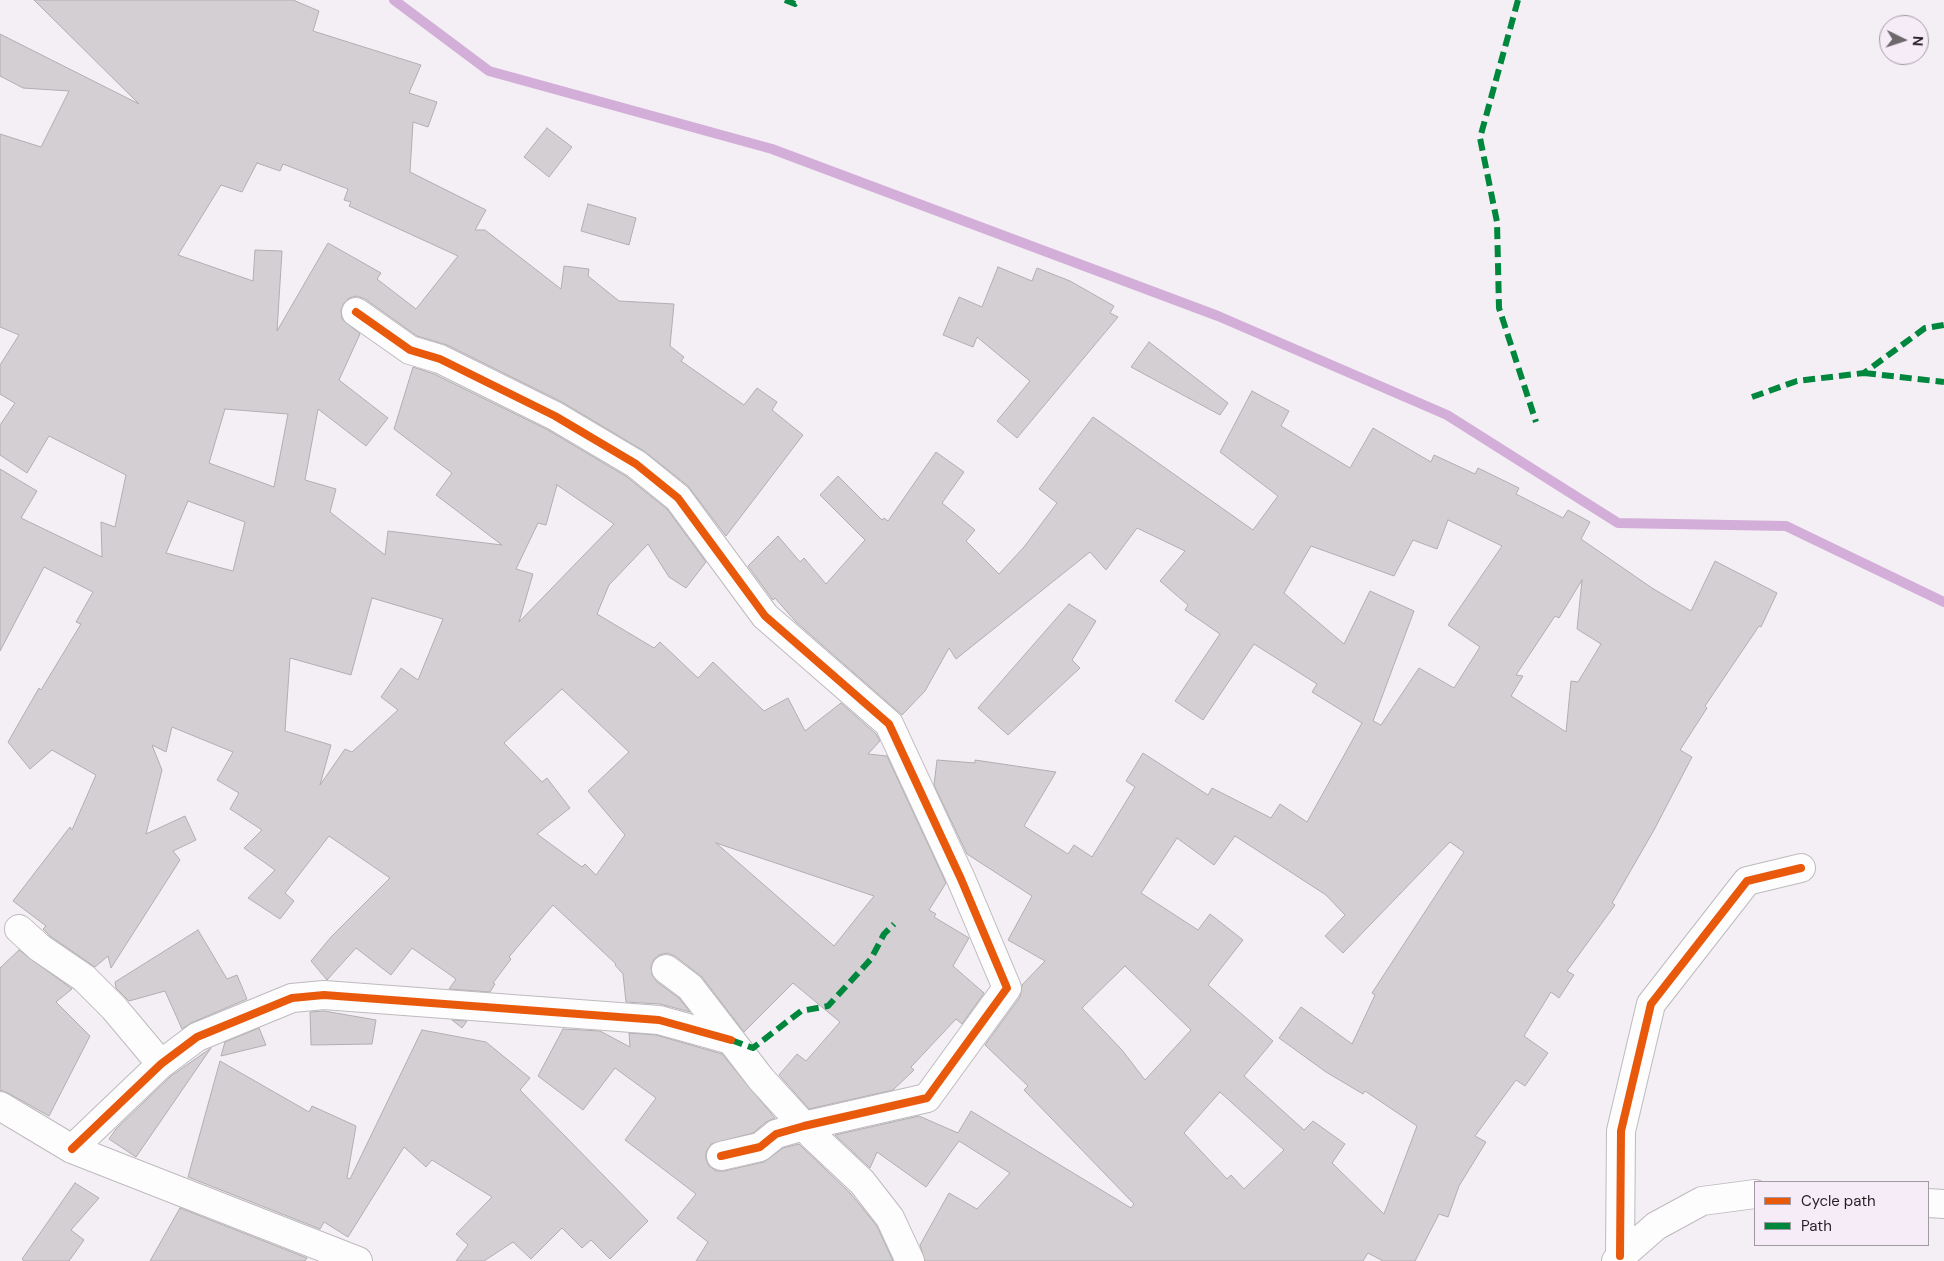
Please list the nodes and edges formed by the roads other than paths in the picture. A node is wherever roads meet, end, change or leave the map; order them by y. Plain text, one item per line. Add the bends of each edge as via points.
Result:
1 (356, 312) dead end
2 (1801, 868) dead end
3 (20, 929) dead end
4 (666, 969) dead end
5 (731, 1040) junction
6 (161, 1064) junction
7 (0, 1106) edge
8 (804, 1126) junction
9 (72, 1149) junction
10 (721, 1156) dead end
11 (1754, 1194) edge
12 (1929, 1203) edge
13 (1944, 1204) edge
14 (1618, 1259) edge
15 (358, 1261) edge
16 (910, 1261) edge

1 - 8 street via 410,350 440,359 528,403 636,464 678,498 765,616 889,724 1007,988 927,1098
2 - 14 street via 1746,881 1651,1004 1621,1131
3 - 6 street via 40,948 84,978
4 - 5 street via 690,987
5 - 6 street via 659,1020 324,995 292,998 197,1037
5 - 8 street
6 - 9 street
7 - 9 street
8 - 10 street via 776,1134 760,1147
8 - 16 street via 862,1182 890,1218
9 - 15 street
11 - 14 street via 1702,1201 1656,1226
12 - 13 street

